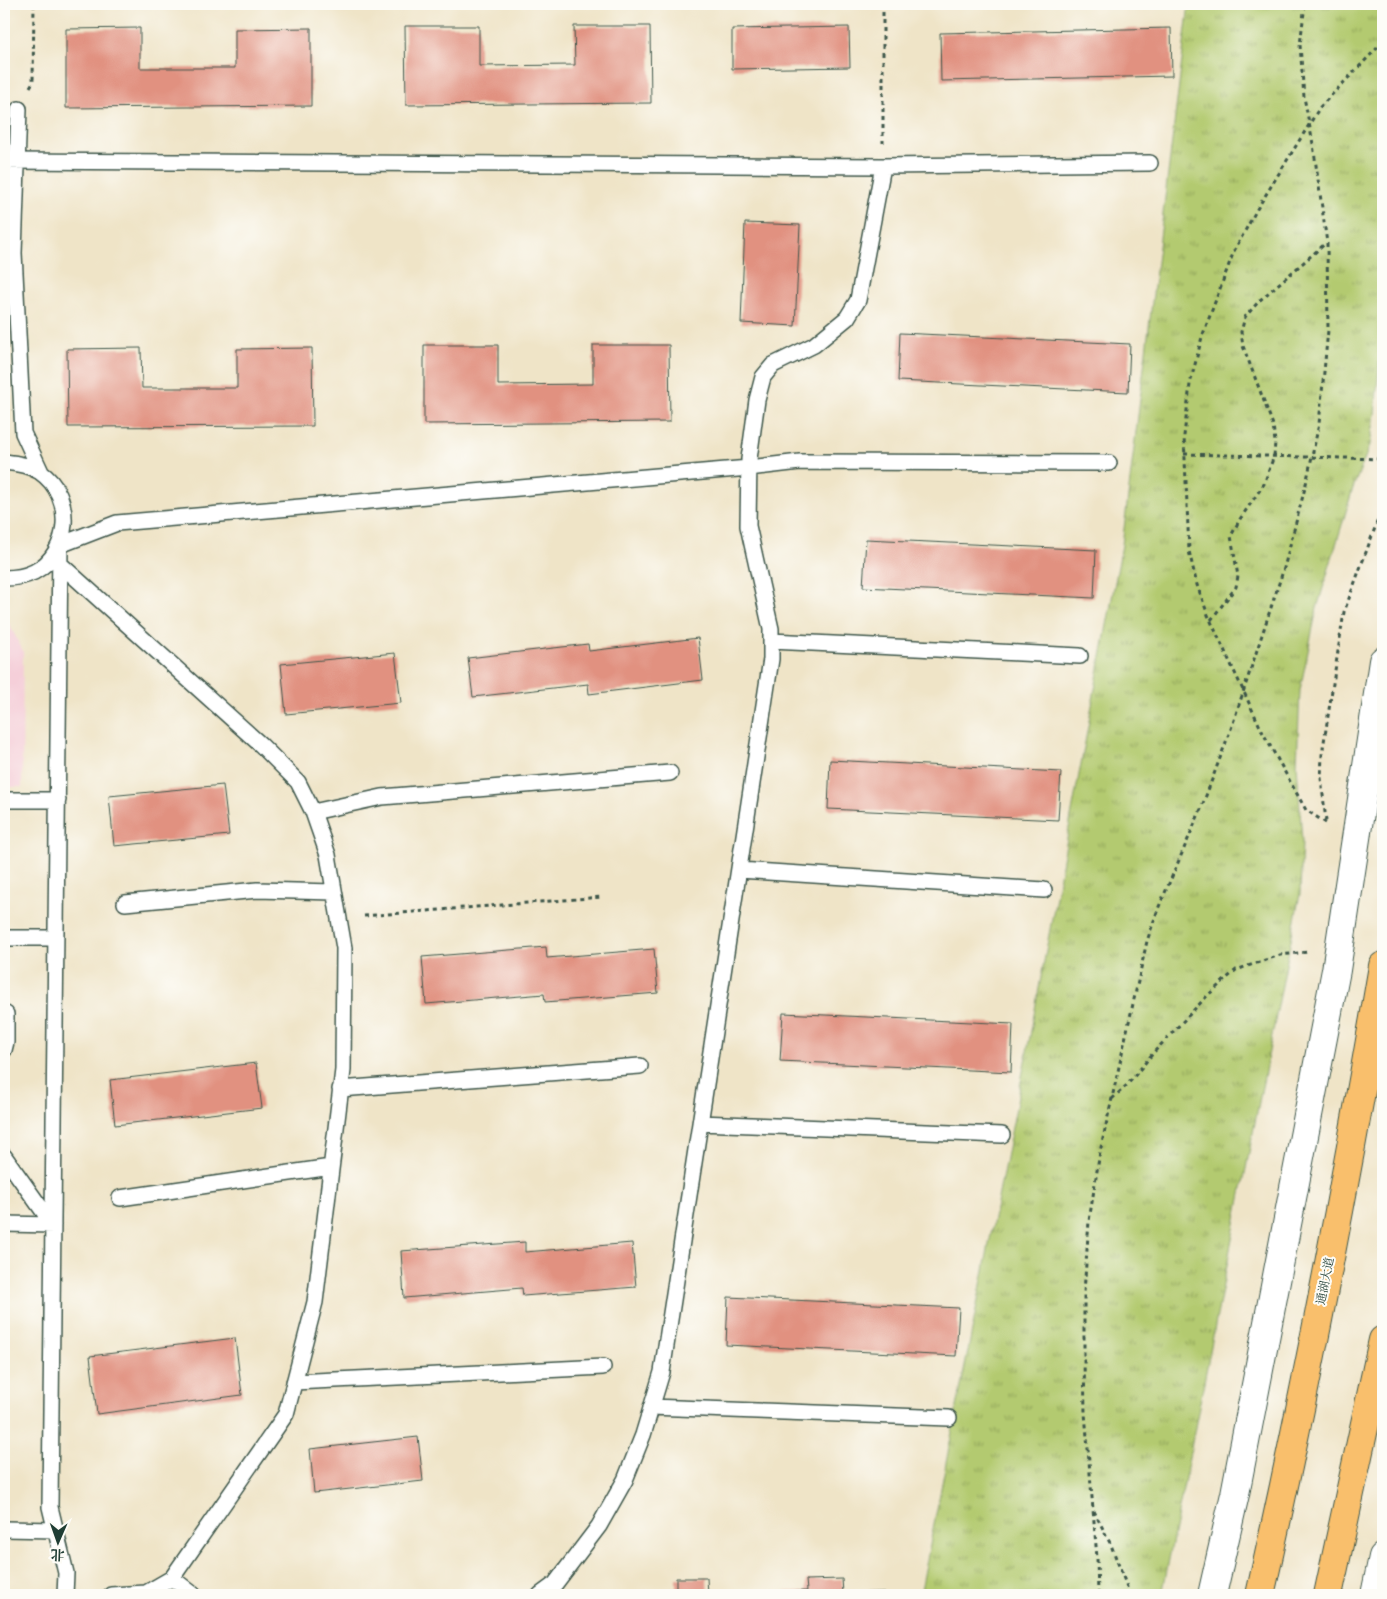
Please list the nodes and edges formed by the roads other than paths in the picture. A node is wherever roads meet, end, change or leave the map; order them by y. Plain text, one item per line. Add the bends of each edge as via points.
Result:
1 (19, 109) road end
2 (10, 161) edge
3 (1150, 163) dead end
4 (883, 166) junction
5 (10, 290) edge
6 (4, 462) edge
7 (1109, 463) dead end
8 (749, 468) junction
9 (40, 472) junction
10 (60, 545) junction
11 (60, 564) junction
12 (4, 578) edge
13 (771, 641) junction
14 (1080, 656) dead end
15 (1383, 661) edge
16 (670, 773) dead end
17 (4, 800) edge
18 (58, 800) junction
19 (313, 812) junction
20 (739, 870) junction
21 (1044, 890) dead end
22 (334, 892) junction
23 (125, 903) dead end
24 (4, 938) edge
25 (56, 938) junction
26 (1383, 966) edge
27 (6, 1014) dead end
28 (4, 1050) edge
29 (640, 1066) dead end
30 (340, 1089) junction
31 (700, 1123) junction
32 (1002, 1135) dead end
33 (4, 1156) edge
34 (331, 1167) junction
35 (120, 1198) dead end
36 (4, 1224) edge
37 (54, 1225) junction
38 (1383, 1340) edge
39 (603, 1367) dead end
40 (294, 1382) junction
41 (651, 1407) junction
42 (949, 1418) dead end
43 (4, 1529) edge
44 (56, 1530) junction
45 (1383, 1557) edge
46 (172, 1578) junction
47 (65, 1595) edge
48 (111, 1595) edge
49 (194, 1595) edge
50 (540, 1595) edge
51 (1212, 1595) edge
52 (1260, 1595) edge
53 (1328, 1595) edge
54 (1375, 1595) edge

1 - 2 lane
2 - 4 lane
2 - 5 lane via 14,253
3 - 4 lane
4 - 8 lane via 858,300 847,318 814,345 773,365 763,377
5 - 9 lane via 23,433
6 - 9 lane via 22,464
7 - 8 lane via 800,462
8 - 10 lane via 117,523
8 - 13 lane via 748,526
9 - 10 lane via 55,487 63,505 65,526
10 - 11 lane
10 - 12 lane via 34,572 17,578
11 - 18 lane
11 - 19 lane via 261,745 298,782
13 - 14 lane
13 - 20 lane via 772,659
15 - 51 street via 1336,970 1235,1494
16 - 19 lane via 382,797
17 - 18 lane
18 - 25 lane
19 - 22 lane via 328,855
20 - 21 lane
20 - 31 lane
22 - 23 lane via 257,890
22 - 30 lane via 344,948
24 - 25 lane
25 - 37 lane
26 - 52 main road, 通湖大道 via 1351,1154
27 - 28 lane
29 - 30 lane
30 - 34 lane
31 - 32 lane
31 - 41 lane via 662,1372
33 - 37 lane
34 - 35 lane
34 - 40 lane via 315,1302
36 - 37 lane
37 - 44 lane via 50,1507
38 - 53 main road
39 - 40 lane
40 - 46 lane via 286,1414
41 - 42 lane
41 - 50 lane via 624,1480 599,1526 556,1584
43 - 44 lane
44 - 47 lane via 66,1573
45 - 54 street
46 - 48 lane via 146,1593
46 - 49 lane

